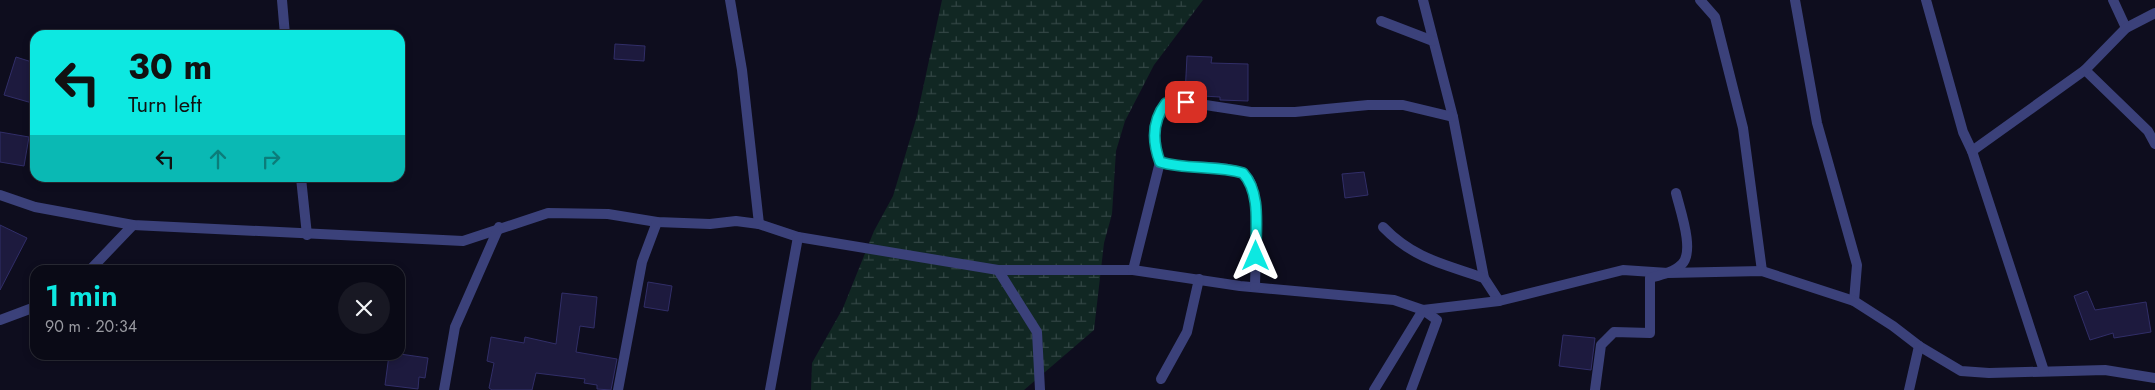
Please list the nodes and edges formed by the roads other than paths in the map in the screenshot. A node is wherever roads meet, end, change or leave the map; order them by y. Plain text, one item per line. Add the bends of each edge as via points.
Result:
1 (282, 0) edge
2 (730, 0) edge
3 (1423, 0) edge
4 (1700, 0) edge
5 (1795, 0) edge
6 (1926, 0) edge
7 (2114, 0) edge
8 (2155, 13) edge
9 (1381, 22) dead end
10 (2126, 28) junction
11 (285, 30) edge
12 (1433, 41) junction
13 (2086, 70) junction
14 (1453, 116) junction
15 (2155, 144) edge
16 (1972, 151) junction
17 (1160, 162) junction
18 (300, 182) edge
19 (1676, 193) dead end
20 (0, 195) edge
21 (657, 222) junction
22 (760, 224) junction
23 (133, 225) junction
24 (1383, 226) dead end
25 (499, 228) junction
26 (307, 235) junction
27 (798, 237) junction
28 (95, 265) edge
29 (998, 270) junction
30 (1133, 270) junction
31 (1762, 271) junction
32 (1668, 273) junction
33 (1199, 278) junction
34 (1484, 278) junction
35 (1255, 287) junction
36 (1499, 301) junction
37 (1854, 301) junction
38 (30, 309) edge
39 (1422, 310) junction
40 (0, 320) edge
41 (1919, 346) junction
42 (2044, 371) junction
43 (2155, 378) edge
44 (1161, 379) dead end
45 (444, 390) edge
46 (618, 390) edge
47 (770, 390) edge
48 (1040, 390) edge
49 (1374, 390) edge
50 (1411, 390) edge
51 (1595, 390) edge
52 (1909, 390) edge

1 - 11 street
2 - 22 street via 742,70
3 - 12 street
4 - 31 street via 1715,17 1741,119
5 - 37 street via 1817,123 1857,265
6 - 16 street via 1963,132
7 - 10 street
8 - 10 street
9 - 12 street
10 - 13 street
12 - 14 street
13 - 15 street via 2148,131
13 - 16 street
14 - 17 street via 1403,105 1250,112 1186,102 1166,103 1158,113 1154,128
14 - 34 street
16 - 42 street
17 - 30 street
17 - 35 street via 1232,170 1243,173 1249,180 1255,202
18 - 26 street
19 - 32 street via 1689,247 1683,263
20 - 23 street via 35,208
21 - 22 street via 710,224 736,221
21 - 25 street via 608,214 548,213
21 - 46 street via 642,262
22 - 27 street
23 - 26 street
23 - 28 street
24 - 34 street via 1397,242 1414,253
25 - 26 street via 463,241
25 - 45 street via 455,327
27 - 29 street
27 - 47 street
29 - 30 street
29 - 48 street via 1037,332
30 - 33 street
31 - 32 street
31 - 37 street
32 - 36 street via 1623,270
32 - 51 street via 1650,278 1650,332 1614,332 1601,345
33 - 35 street
33 - 44 street via 1187,332
34 - 36 street
35 - 39 street via 1394,300
36 - 39 street
37 - 41 street
38 - 40 street
39 - 49 street
39 - 50 street via 1437,320
41 - 42 street via 1961,371
41 - 52 street
42 - 43 street via 2105,370

